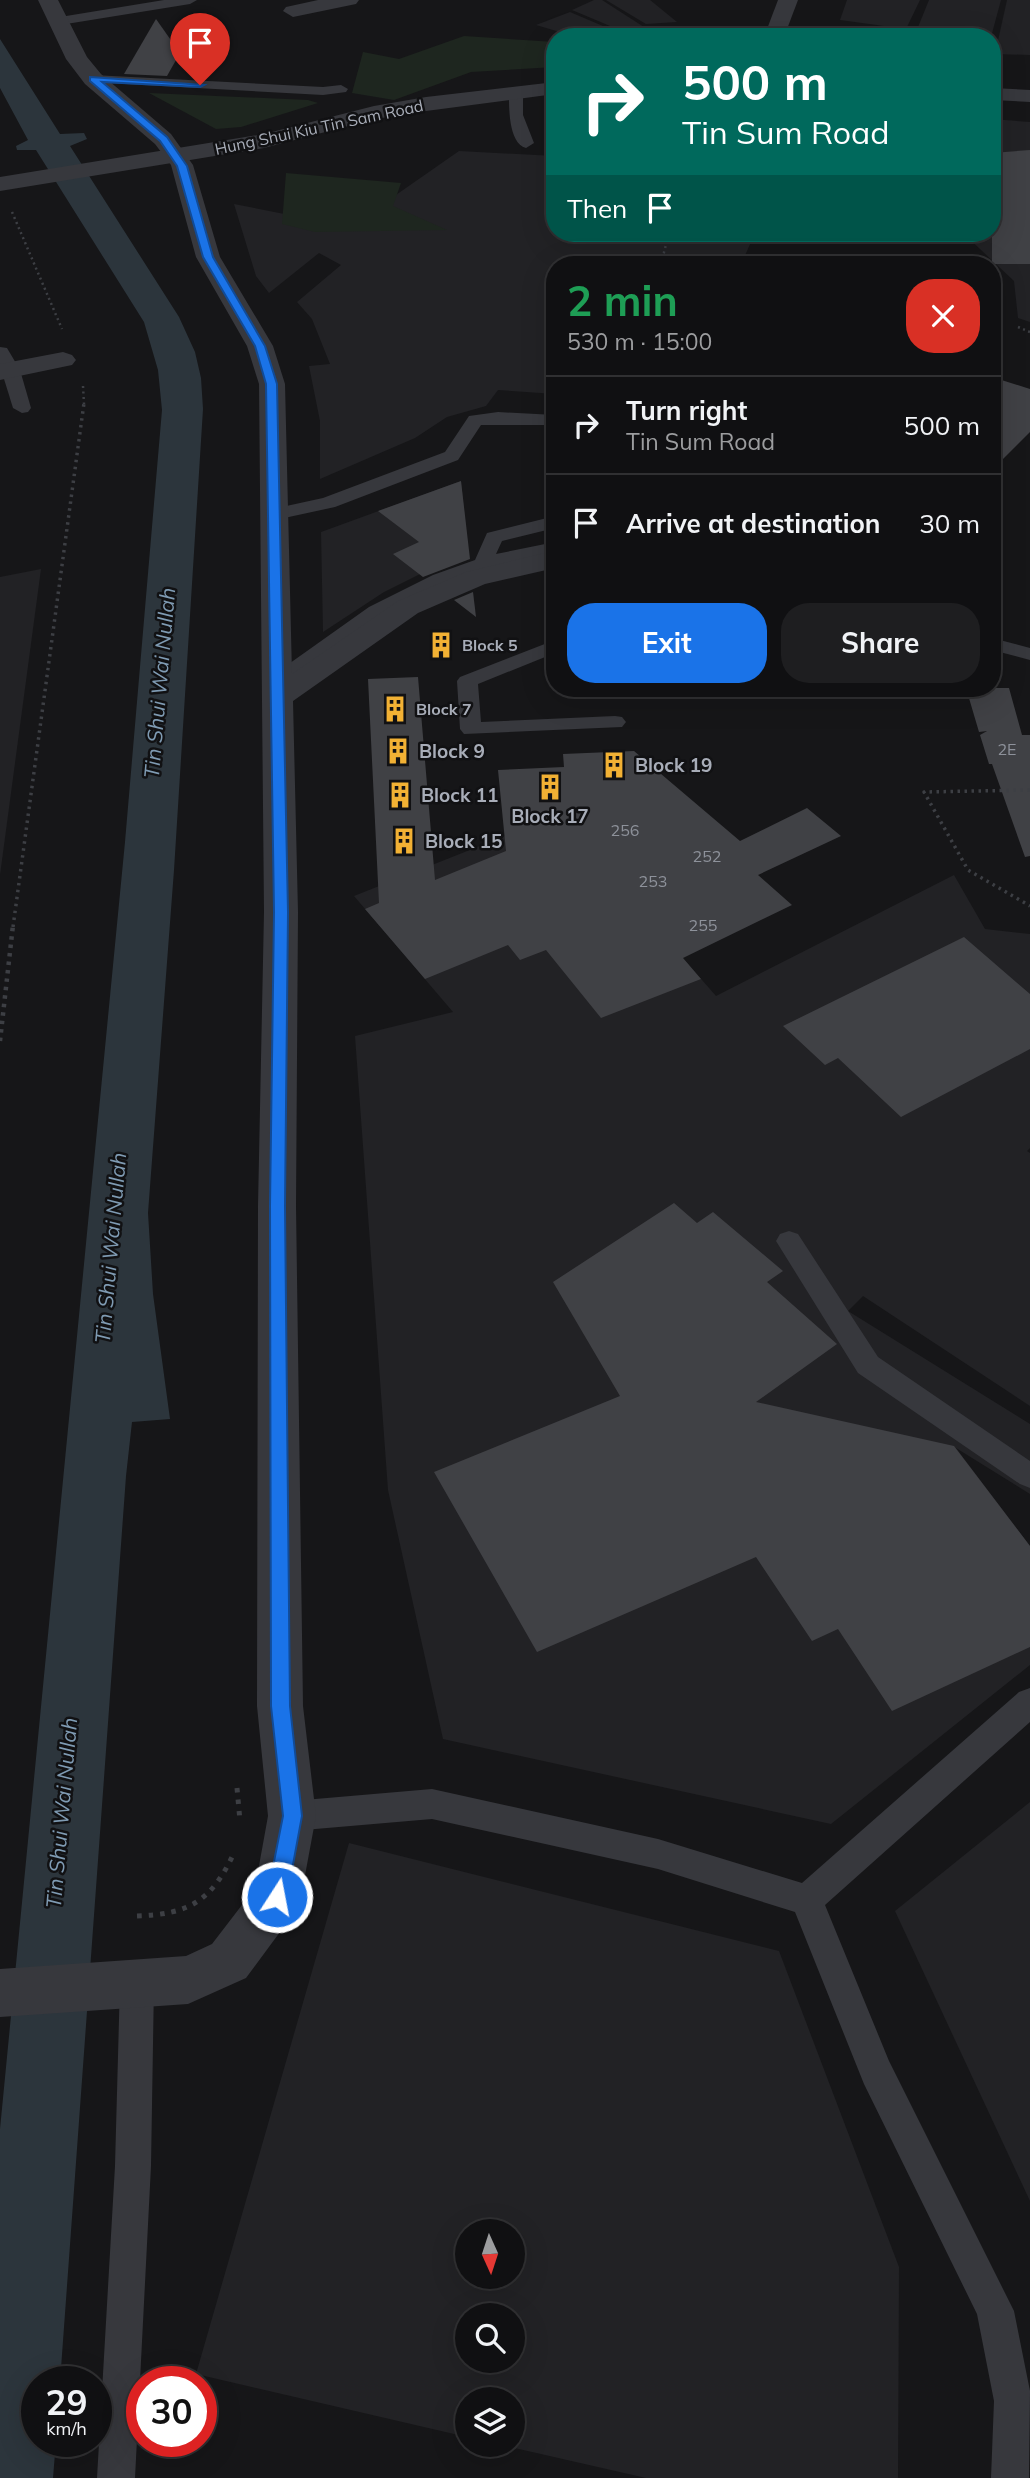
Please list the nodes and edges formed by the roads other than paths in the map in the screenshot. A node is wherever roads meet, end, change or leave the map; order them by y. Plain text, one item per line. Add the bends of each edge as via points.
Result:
1 (48, 0) edge
2 (190, 0) edge
3 (348, 0) edge
4 (788, 0) edge
5 (293, 11) dead end
6 (60, 21) junction
7 (777, 28) edge
8 (93, 79) junction
9 (341, 89) dead end
10 (546, 89) edge
11 (516, 91) junction
12 (1001, 94) edge
13 (1030, 96) edge
14 (526, 143) dead end
15 (176, 157) junction
16 (0, 184) edge
17 (70, 358) road end
18 (4, 364) edge
19 (22, 408) dead end
20 (546, 420) edge
21 (275, 514) junction
22 (546, 524) edge
23 (546, 559) edge
24 (546, 560) edge
25 (483, 563) junction
26 (1001, 647) edge
27 (546, 650) edge
28 (1030, 654) edge
29 (279, 687) junction
30 (615, 722) dead end
31 (789, 1241) dead end
32 (1030, 1476) edge
33 (1030, 1702) edge
34 (292, 1816) junction
35 (807, 1900) junction
36 (136, 1983) junction
37 (0, 1993) edge
38 (116, 2478) edge
39 (1010, 2478) edge

1 - 6 street
2 - 6 lane
3 - 5 street
4 - 7 street
6 - 8 street via 77,59
8 - 9 lane
8 - 15 street via 163,139
10 - 11 street, Hung Shui Kiu Tin Sam Road
11 - 14 lane via 516,115
11 - 15 street, Hung Shui Kiu Tin Sam Road via 374,113
12 - 13 street
15 - 16 street, Hung Shui Kiu Tin Sam Road
15 - 21 street via 208,257 260,346 272,384
17 - 18 street
18 - 19 lane
20 - 21 lane via 475,420 452,456 328,503
21 - 29 street
22 - 25 lane via 494,537
23 - 25 lane
24 - 29 street via 476,578 408,607
25 - 29 lane via 394,598
26 - 28 lane
27 - 30 lane via 467,681 471,729
29 - 34 street via 280,1706
31 - 32 lane via 868,1365
33 - 35 lane
34 - 35 lane via 432,1804 657,1854
34 - 36 street via 277,1897 229,1961 188,1980
35 - 39 lane via 876,2072 995,2311 1013,2401
36 - 37 street
36 - 38 lane via 133,2166

